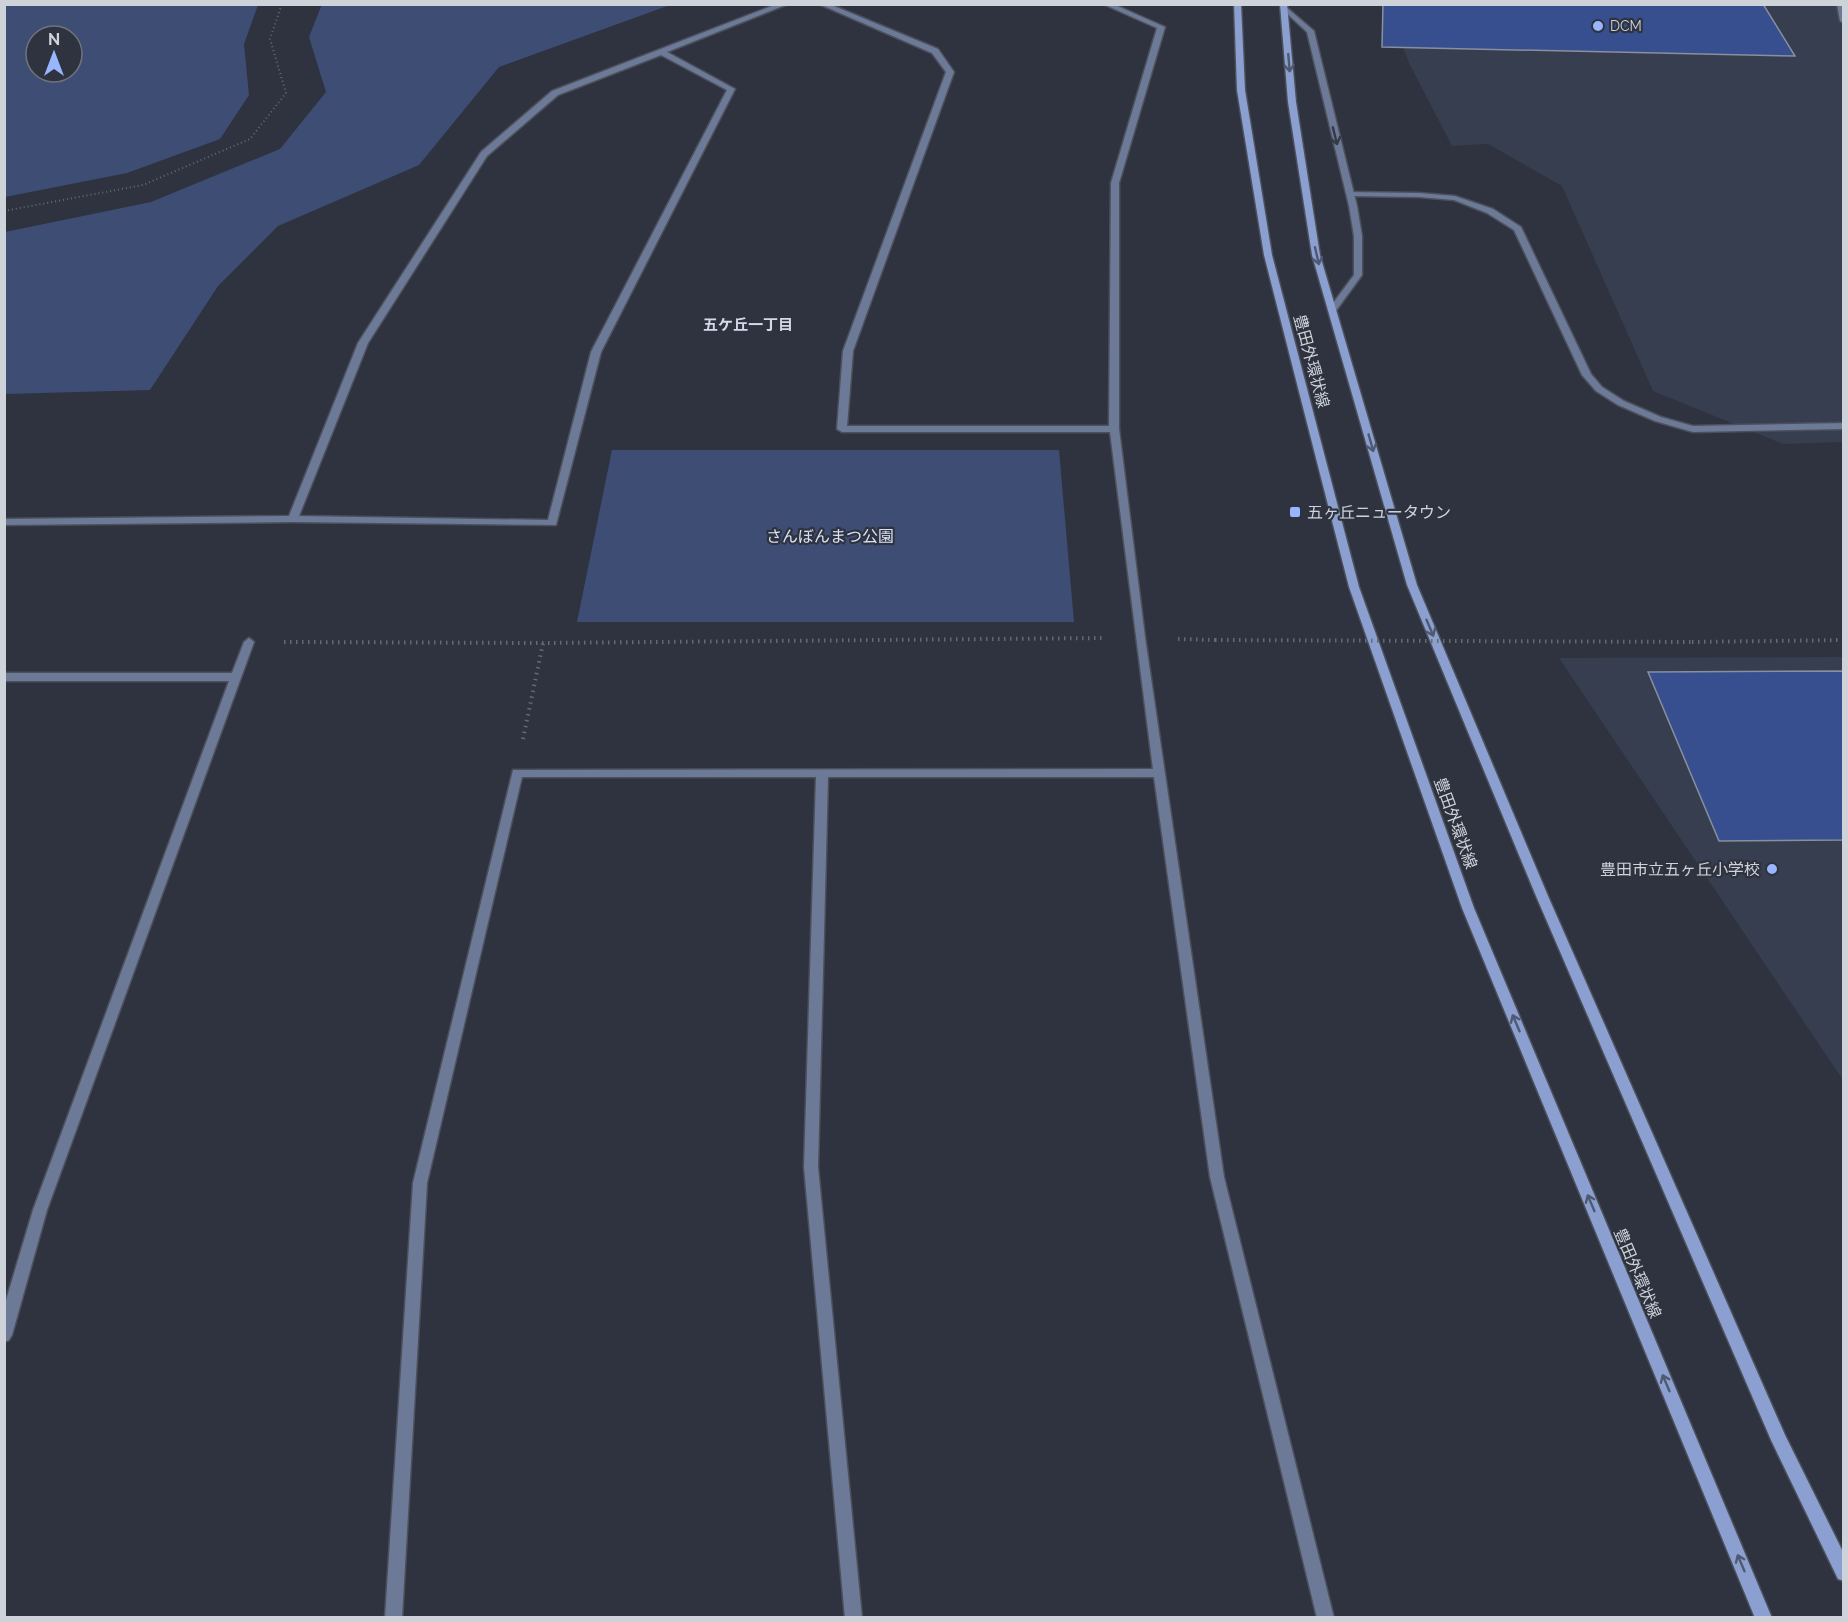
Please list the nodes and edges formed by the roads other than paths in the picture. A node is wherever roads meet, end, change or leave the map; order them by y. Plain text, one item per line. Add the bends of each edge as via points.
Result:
1 (785, 4) edge
2 (822, 4) edge
3 (1106, 4) edge
4 (1237, 4) edge
5 (1840, 4) edge
6 (1284, 6) edge
7 (1844, 21) edge
8 (663, 53) junction
9 (1350, 194) junction
10 (1332, 309) junction
11 (1844, 426) edge
12 (1114, 429) junction
13 (293, 519) junction
14 (4, 522) edge
15 (249, 642) road end
16 (4, 677) edge
17 (236, 677) junction
18 (822, 772) junction
19 (1160, 772) junction
20 (4, 1335) edge
21 (1844, 1573) edge
22 (393, 1617) edge
23 (854, 1617) edge
24 (1326, 1617) edge
25 (1764, 1617) edge

1 - 8 street
2 - 12 street via 934,51 950,72 848,351 842,429
3 - 12 street via 1161,27 1115,183
25 -> 4 street, 豊田外環状線 via 1468,908 1354,588 1268,255 1241,90
5 - 7 street
6 -> 9 street via 1310,31
6 -> 10 street, 豊田外環状線 via 1292,102 1316,255
8 - 13 street via 555,93 484,154 363,343
8 - 13 street via 731,89 596,352 552,522
9 - 10 street via 1358,236 1358,275
9 - 11 street via 1455,198 1490,211 1518,229 1587,375 1599,389 1621,403 1693,429
10 -> 21 street, 豊田外環状線 via 1412,585 1774,1430
12 - 19 street
13 - 14 street
15 - 17 street
16 - 17 street
17 - 20 street via 40,1210
18 - 19 street
18 - 22 street via 517,772 420,1183
18 - 23 street via 811,1167
19 - 24 street via 1217,1177

